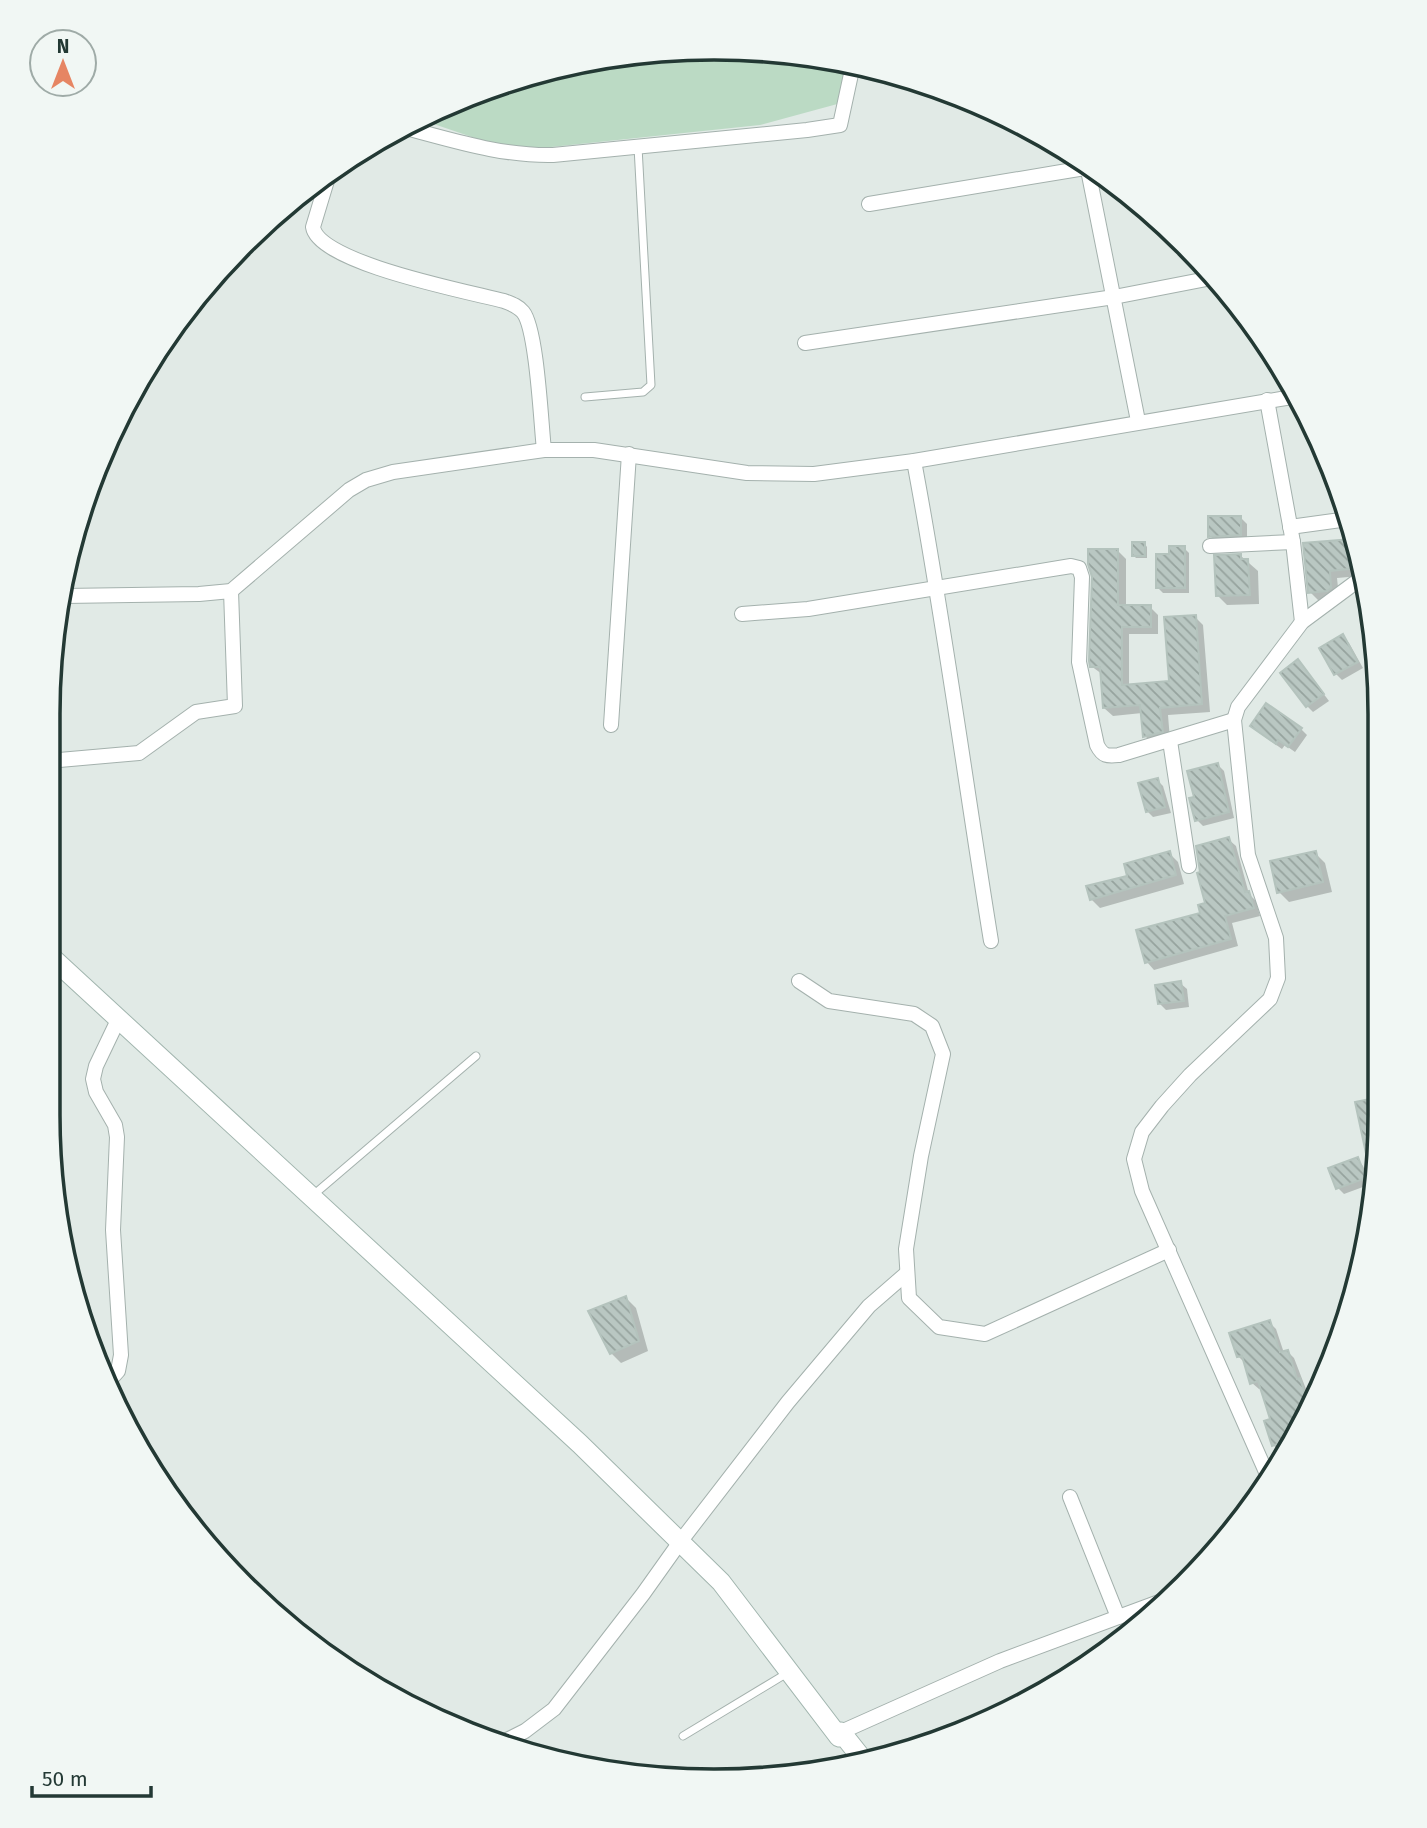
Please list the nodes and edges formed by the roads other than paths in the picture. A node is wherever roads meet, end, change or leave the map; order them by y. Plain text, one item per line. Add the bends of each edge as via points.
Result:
1 (851, 74) edge
2 (417, 131) edge
3 (638, 147) junction
4 (1076, 169) edge
5 (1091, 180) edge
6 (325, 188) edge
7 (869, 204) dead end
8 (1203, 280) edge
9 (1114, 297) junction
10 (805, 343) dead end
11 (585, 397) dead end
12 (1286, 398) edge
13 (1267, 400) junction
14 (1138, 422) junction
15 (544, 450) junction
16 (629, 454) junction
17 (914, 461) junction
18 (1338, 520) edge
19 (1290, 527) junction
20 (1293, 542) junction
21 (1210, 546) dead end
22 (1354, 583) edge
23 (938, 589) junction
24 (231, 591) junction
25 (70, 596) edge
26 (742, 614) dead end
27 (1302, 622) junction
28 (1234, 720) junction
29 (611, 725) dead end
30 (1170, 741) junction
31 (60, 760) edge
32 (1189, 866) dead end
33 (991, 941) dead end
34 (60, 965) edge
35 (799, 981) dead end
36 (118, 1020) junction
37 (476, 1056) dead end
38 (311, 1197) junction
39 (1169, 1250) junction
40 (907, 1273) junction
41 (114, 1376) edge
42 (1264, 1467) edge
43 (1070, 1497) dead end
44 (680, 1542) junction
45 (1141, 1609) edge
46 (1118, 1618) junction
47 (789, 1672) junction
48 (842, 1732) junction
49 (683, 1736) dead end
50 (513, 1737) edge
51 (857, 1752) edge

1 - 3 street via 840,125
2 - 3 street via 522,156
3 - 11 lane via 651,385 643,391
4 - 7 street
5 - 9 street
6 - 15 street via 313,228 319,240 386,271 505,301 524,313 532,338
8 - 9 street
9 - 10 street
9 - 14 street
12 - 13 street
13 - 14 street
13 - 19 street
14 - 17 street
15 - 16 street
15 - 24 street via 366,480 335,500
16 - 17 street via 774,475
16 - 29 street
17 - 23 street
18 - 19 street
19 - 20 street
20 - 21 street
20 - 27 street
22 - 27 street
23 - 26 street
23 - 30 street via 1062,566 1079,568 1079,662 1101,753 1108,757
23 - 33 street
24 - 25 street
24 - 31 street via 235,706 196,712 139,753
27 - 28 street via 1238,707
28 - 30 street
28 - 39 street via 1248,855 1276,938 1278,978 1270,999 1189,1075 1142,1132 1134,1159 1142,1191
30 - 32 street
34 - 36 street
35 - 40 street via 829,1002 914,1014 932,1026 943,1054 921,1156 906,1249
36 - 38 street
36 - 41 street via 93,1079 115,1125 118,1150 113,1230 121,1355
37 - 38 lane
38 - 44 street
39 - 40 street via 985,1334 939,1327 909,1298
39 - 42 street
40 - 44 street via 860,1317
43 - 46 street
44 - 47 street via 721,1582
44 - 50 street via 554,1709
45 - 46 street
46 - 48 street via 1000,1661
47 - 48 street via 839,1737
47 - 49 lane
48 - 51 street

